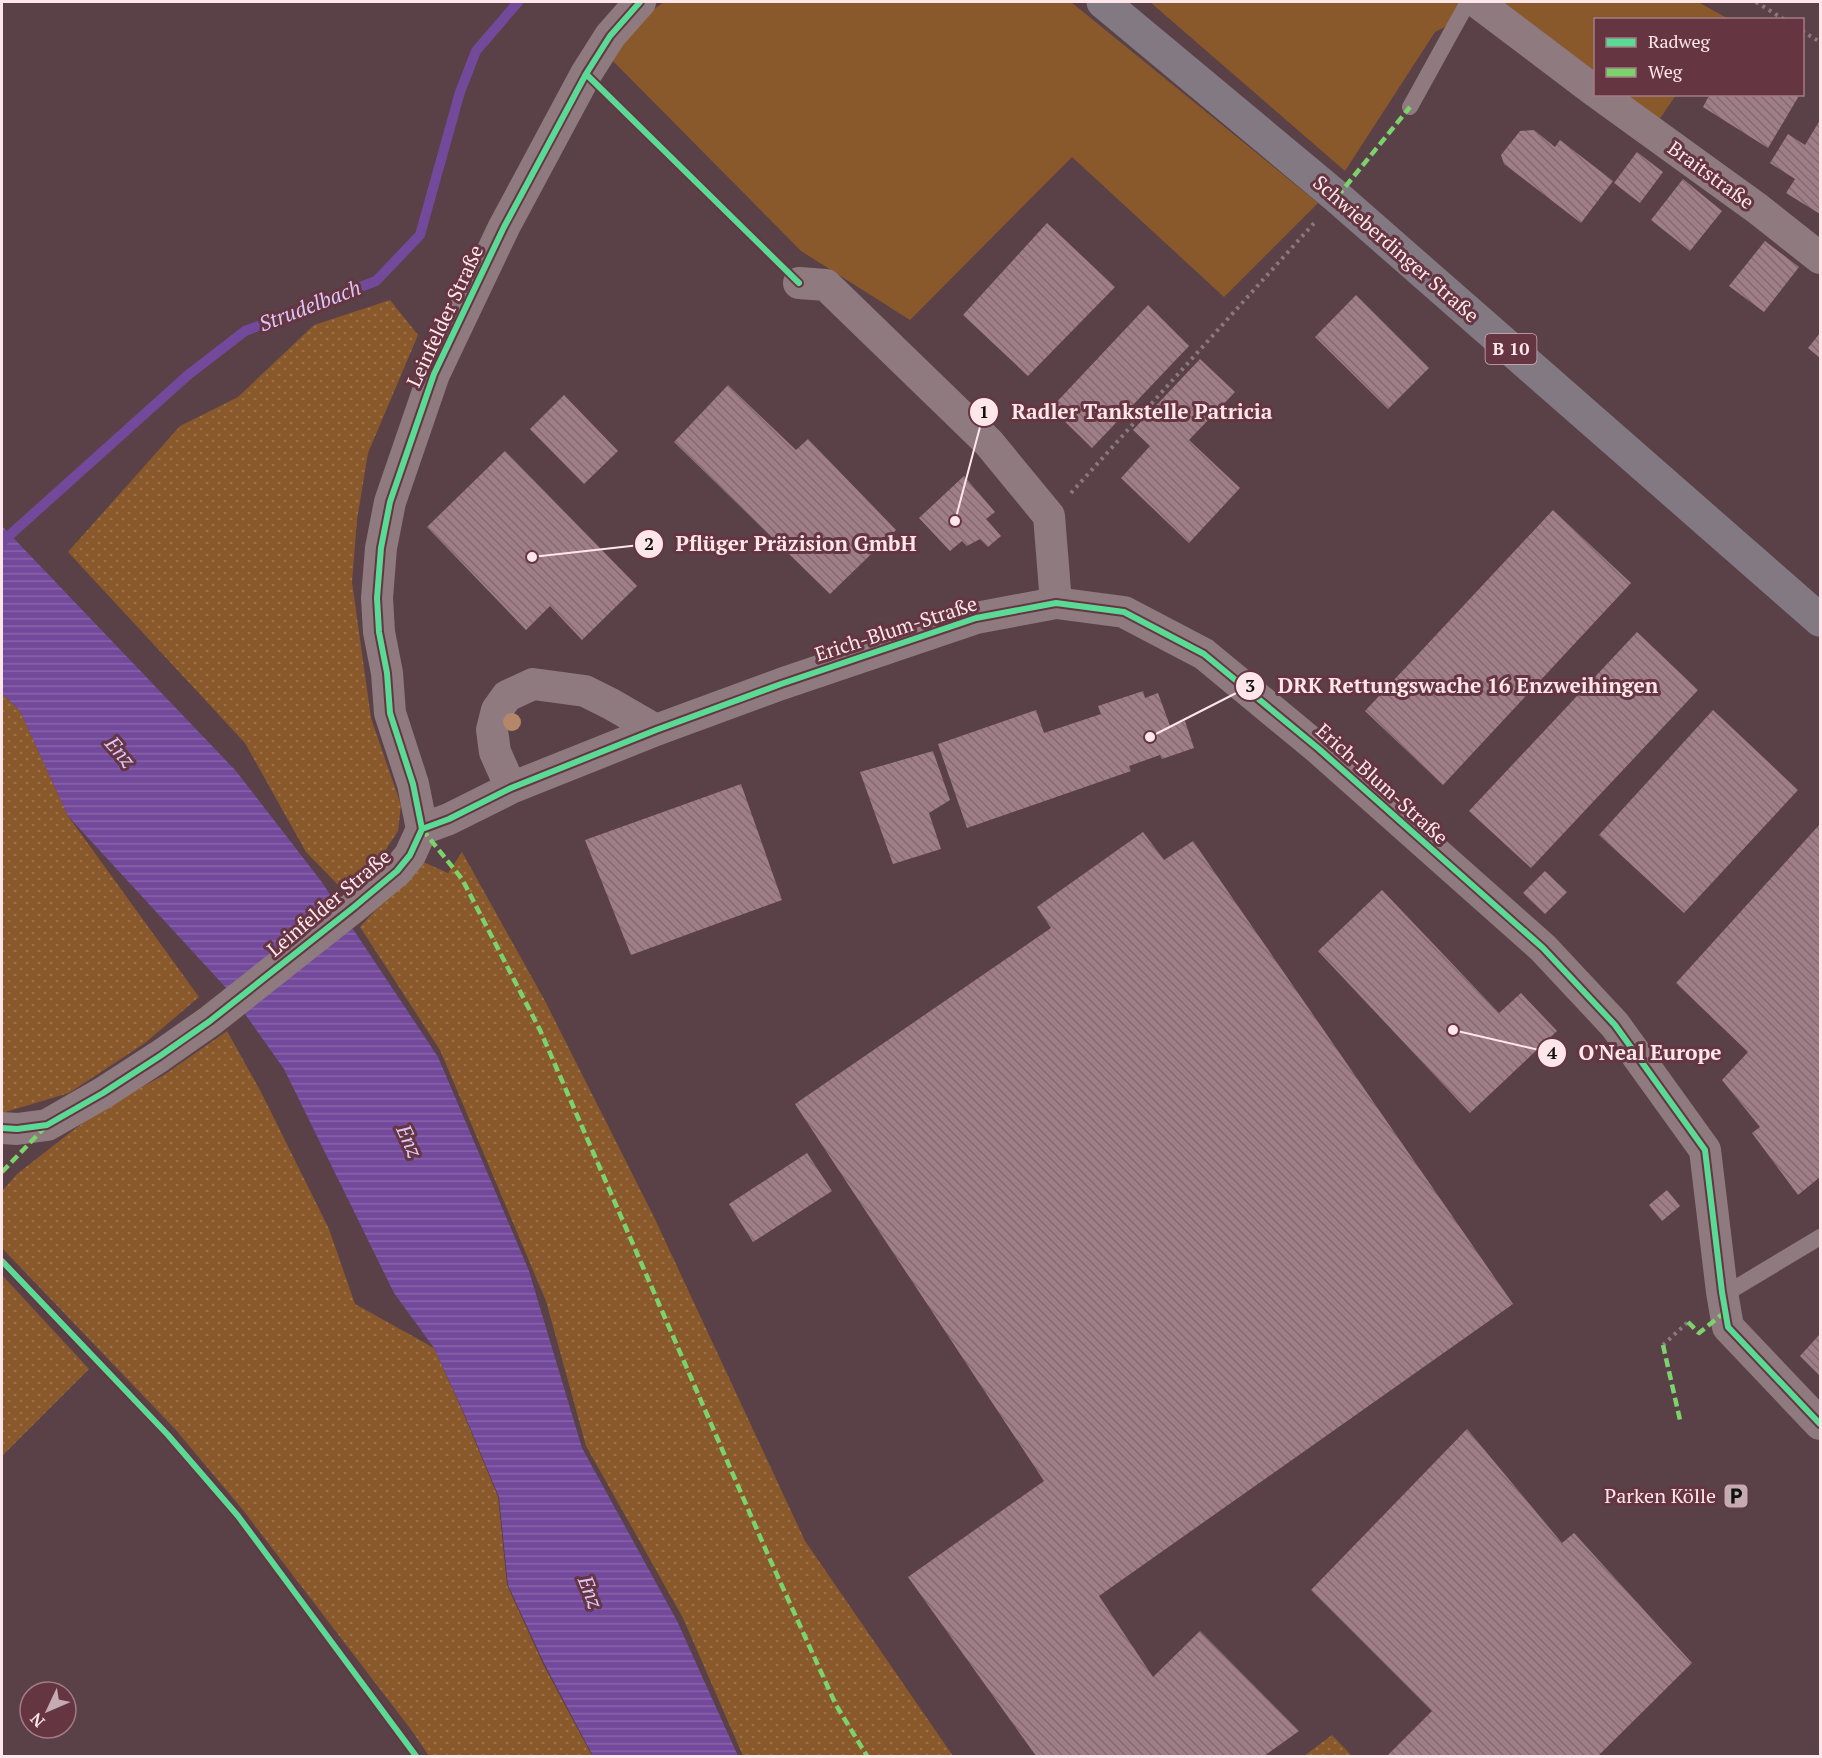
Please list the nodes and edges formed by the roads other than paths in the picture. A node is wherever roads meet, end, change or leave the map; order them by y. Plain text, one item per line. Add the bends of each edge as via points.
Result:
1 (640, 2) edge
2 (1103, 2) edge
3 (1468, 2) edge
4 (1477, 2) edge
5 (1594, 91) edge
6 (1601, 96) edge
7 (1410, 107) dead end
8 (1821, 258) edge
9 (799, 283) road end
10 (1056, 603) junction
11 (1821, 620) edge
12 (656, 730) junction
13 (511, 788) junction
14 (422, 829) junction
15 (2, 1128) edge
16 (1821, 1237) edge
17 (1722, 1296) junction
18 (1821, 1424) edge

1 - 14 street, Leinfelder Straße via 610,36 586,74 504,227 434,374 390,502 381,548 379,632 390,713 413,784
2 - 11 main road, Schwieberdinger Straße / B 10 via 1337,197
3 - 7 lane
4 - 5 street, Braitstraße
6 - 8 street, Braitstraße
9 - 10 street via 826,285 989,443 1049,516
10 - 12 street, Erich-Blum-Straße via 976,618
10 - 17 street, Erich-Blum-Straße via 1124,612 1204,654 1319,749 1542,948 1615,1025 1705,1150
12 - 13 street, Erich-Blum-Straße
12 - 13 street via 585,692 533,684 507,696 497,710 492,730 495,752
13 - 14 street, Erich-Blum-Straße
14 - 15 street, Leinfelder Straße via 397,871 210,1020 103,1093 47,1125
16 - 17 lane
17 - 18 street, Erich-Blum-Straße via 1728,1327

